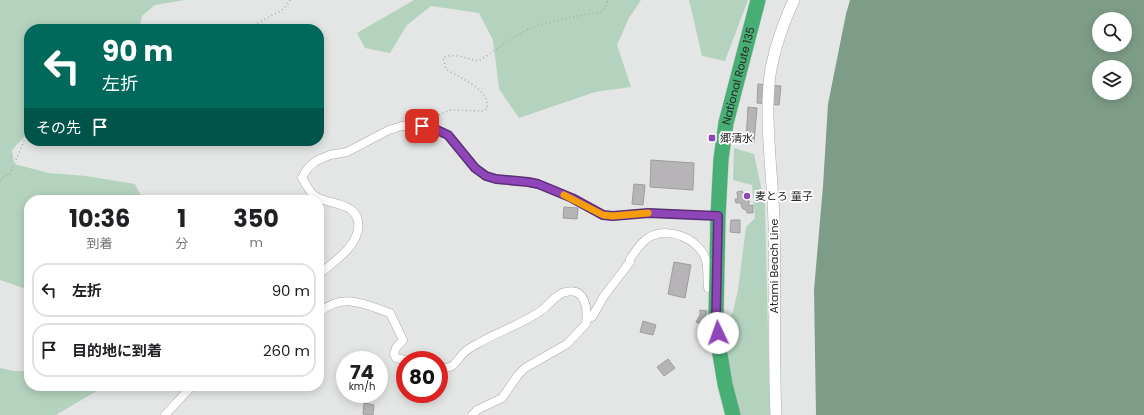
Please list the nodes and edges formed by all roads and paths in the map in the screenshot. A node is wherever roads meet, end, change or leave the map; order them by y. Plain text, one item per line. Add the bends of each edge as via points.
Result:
1 (290, 0) edge
2 (608, 0) edge
3 (758, 0) edge
4 (794, 0) edge
5 (258, 24) edge
6 (422, 126) junction
7 (24, 141) edge
8 (0, 181) edge
9 (314, 195) edge
10 (324, 200) edge
11 (718, 216) junction
12 (324, 270) edge
13 (717, 291) junction
14 (324, 309) edge
15 (587, 318) junction
16 (396, 358) edge
17 (448, 367) edge
18 (187, 391) edge
19 (165, 415) edge
20 (472, 415) edge
21 (733, 415) edge
22 (776, 415) edge

1 - 5 path via 282,10
2 - 6 path via 600,12 537,26 478,62 452,56 443,58 446,69 468,80 484,96 488,104 487,109 450,110 429,119
3 - 11 highway, National Route 135 via 726,123
4 - 22 street, Atami Beach Line via 778,39 770,76 769,95 774,224
6 - 9 street via 402,126 389,130 347,152 316,161 302,178
6 - 11 street via 448,135 475,168 486,176 538,184 603,215 648,213
7 - 8 path via 10,174
10 - 12 street via 352,210 358,224 352,244
11 - 13 highway, National Route 135
13 - 15 street via 708,288 706,260 691,240 680,235 658,233 647,238 604,296 592,317
13 - 21 highway, National Route 135 via 719,348
14 - 16 street via 343,301 358,302 390,313 403,340 396,348
15 - 17 street via 585,301 581,295 567,291 542,311 465,351 457,362
15 - 20 street via 586,324 567,344 525,368 502,398
18 - 19 street

